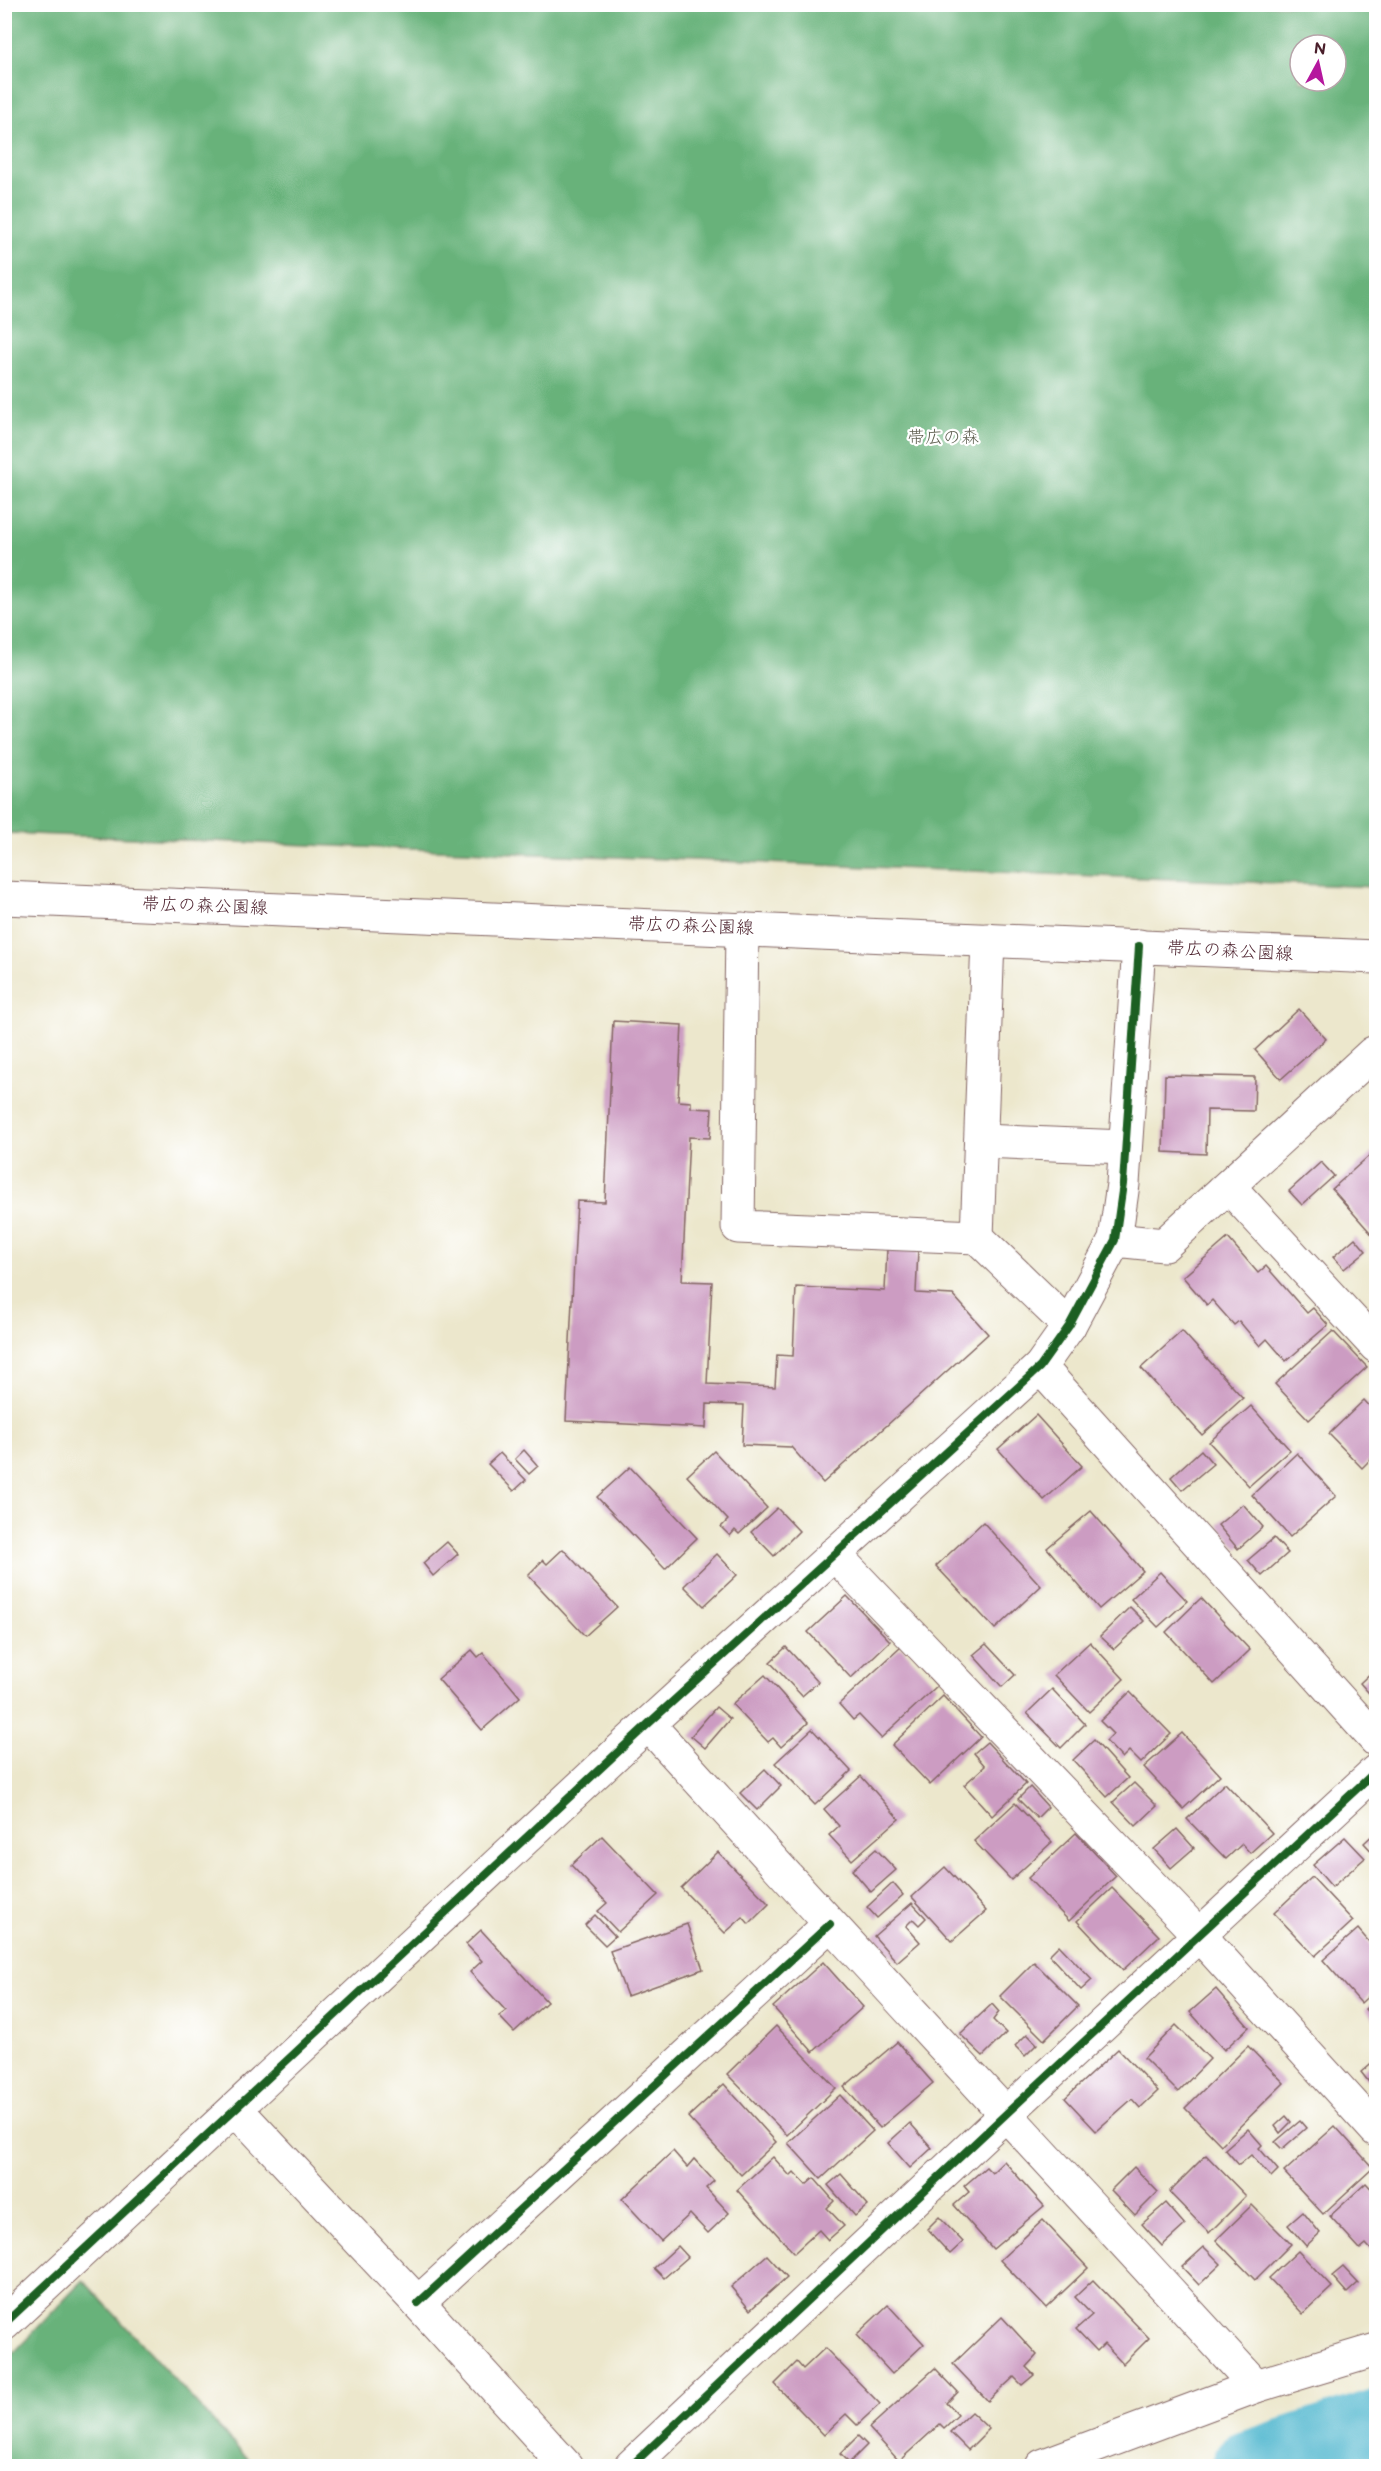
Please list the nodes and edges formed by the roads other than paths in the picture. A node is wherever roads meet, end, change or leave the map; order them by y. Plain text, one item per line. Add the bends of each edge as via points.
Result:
1 (4, 898) edge
2 (742, 929) junction
3 (988, 940) junction
4 (1139, 946) junction
5 (1377, 957) edge
6 (1373, 1053) dead end
7 (981, 1141) junction
8 (1125, 1147) junction
9 (1228, 1187) junction
10 (977, 1237) junction
11 (1115, 1240) junction
12 (1070, 1326) junction
13 (1377, 1346) edge
14 (1040, 1366) junction
15 (834, 1554) junction
16 (648, 1724) junction
17 (1377, 1740) edge
18 (1377, 1771) edge
19 (830, 1924) junction
20 (1199, 1935) junction
21 (236, 2109) junction
22 (1007, 2113) junction
23 (1377, 2130) edge
24 (418, 2302) junction
25 (4, 2324) edge
26 (1377, 2350) edge
27 (1256, 2386) junction
28 (566, 2466) edge
29 (631, 2466) edge
30 (1042, 2466) edge

1 - 2 street, 帯広の森公園線
2 - 3 street, 帯広の森公園線
2 - 10 street via 738,1227
3 - 4 street, 帯広の森公園線
3 - 7 street
4 - 5 street, 帯広の森公園線
4 - 8 street
6 - 9 street
7 - 8 street
7 - 10 street
8 - 11 street
9 - 11 street via 1164,1245
9 - 13 street
10 - 12 street
11 - 12 street
12 - 14 street
14 - 15 street
14 - 17 street
15 - 16 street
15 - 20 street
16 - 19 street
16 - 21 street
18 - 20 street
19 - 22 street
19 - 24 street
20 - 22 street
20 - 23 street
21 - 24 street
21 - 25 street
22 - 27 street
22 - 29 street
24 - 28 street
26 - 27 street
27 - 30 street

